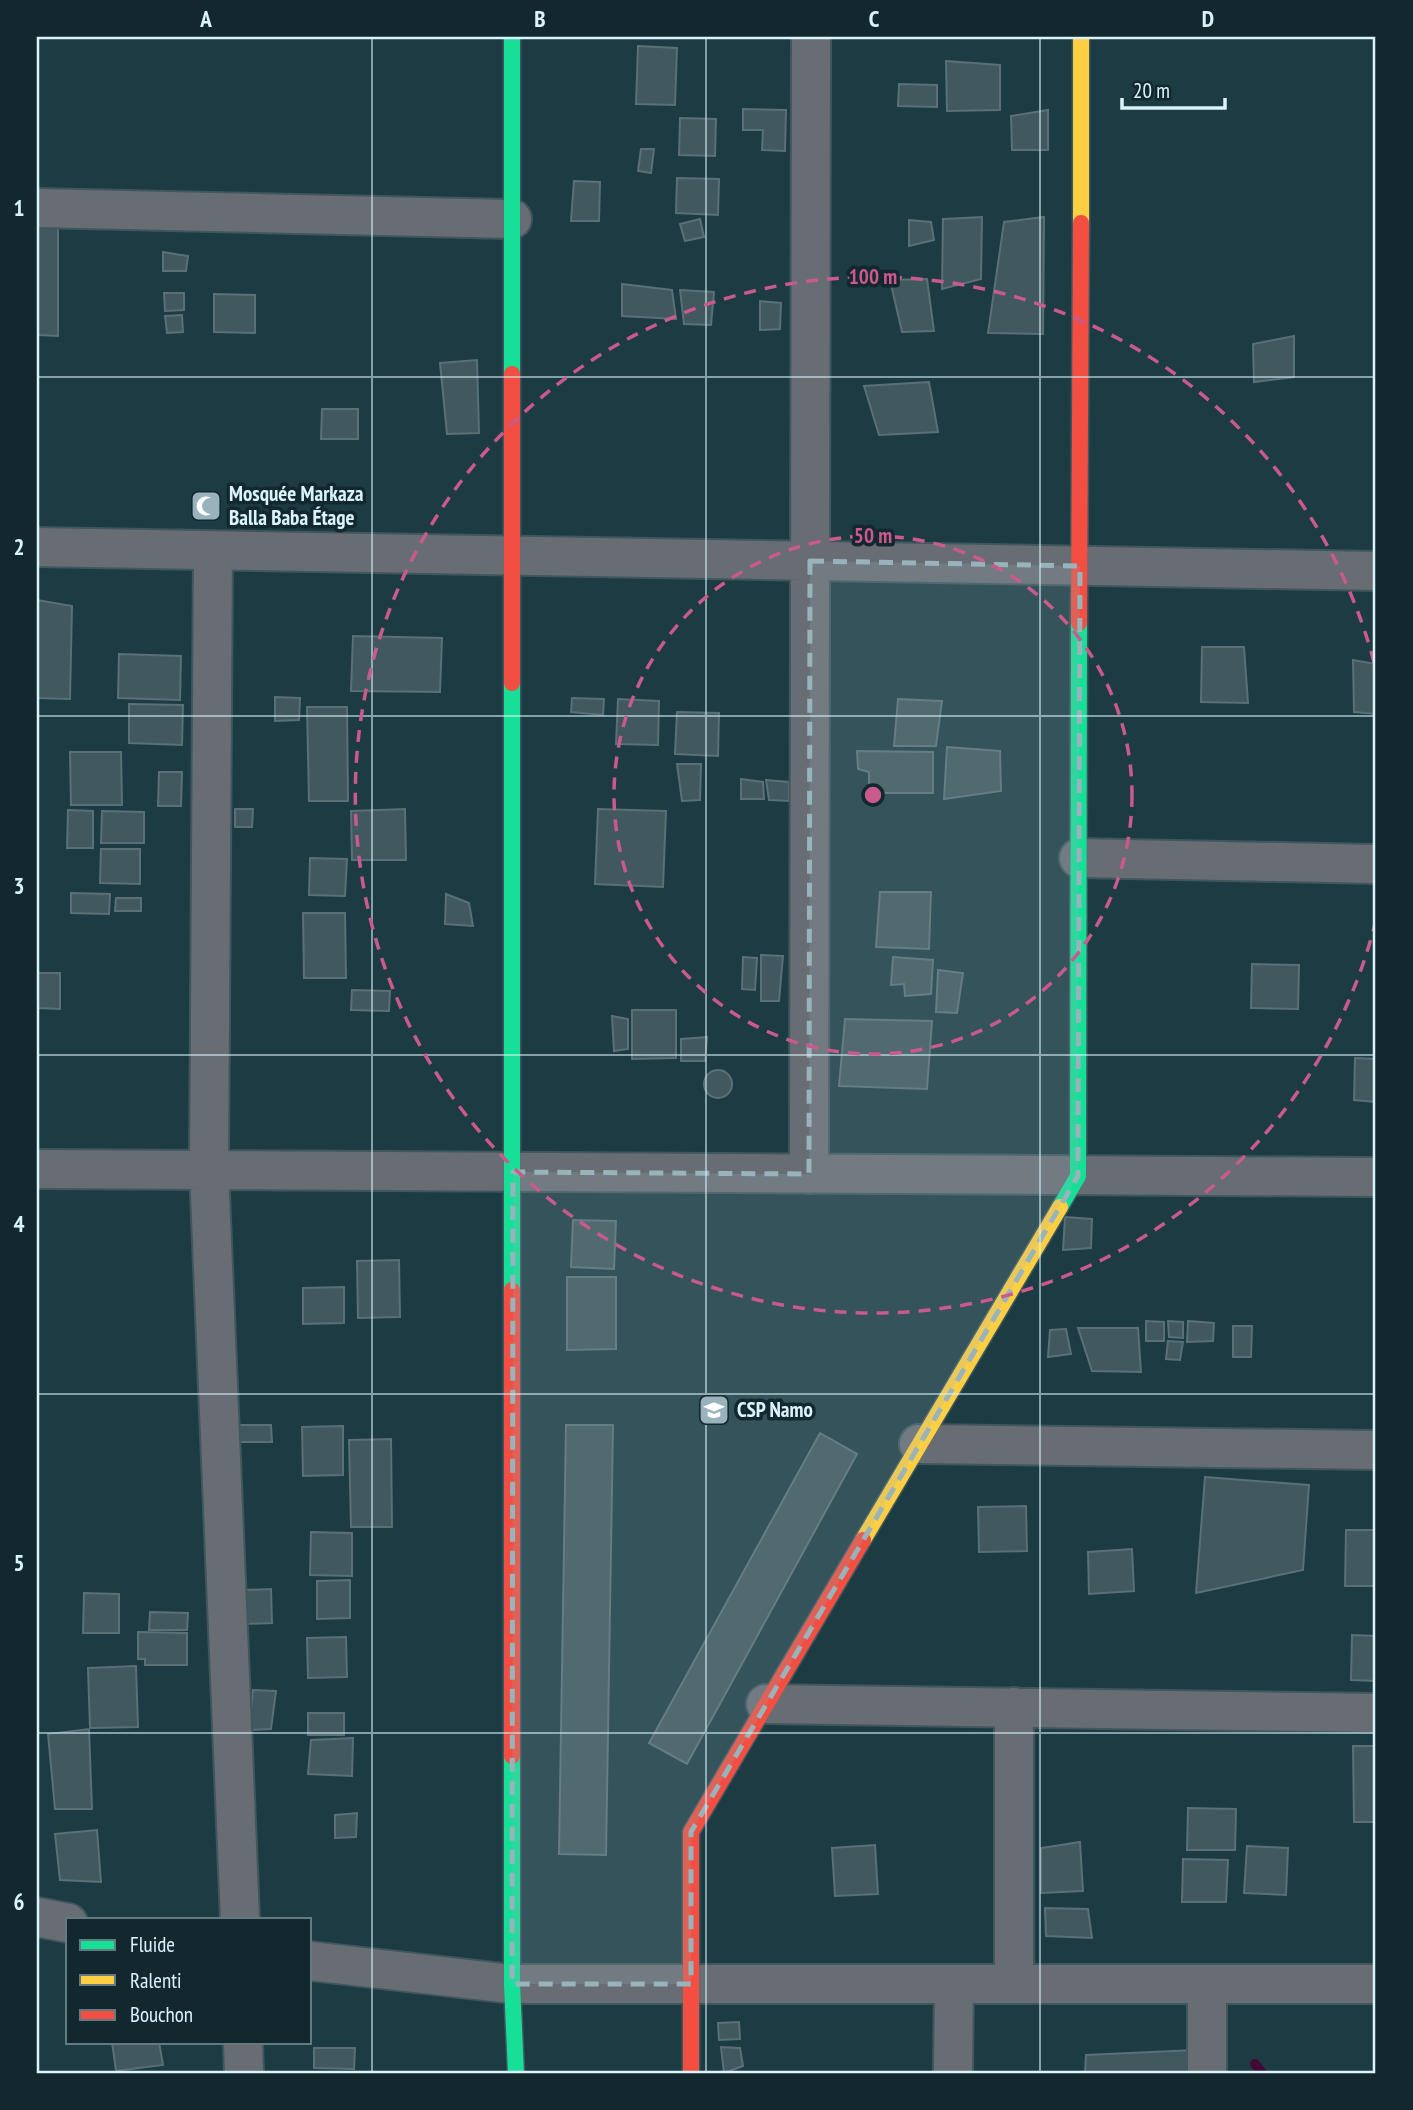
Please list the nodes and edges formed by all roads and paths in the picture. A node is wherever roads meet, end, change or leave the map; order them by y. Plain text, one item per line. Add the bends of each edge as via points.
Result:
1 (512, 37) edge
2 (811, 37) edge
3 (1082, 37) edge
4 (37, 208) edge
5 (512, 219) junction
6 (37, 547) edge
7 (213, 551) junction
8 (513, 556) junction
9 (810, 561) junction
10 (1080, 566) junction
11 (1376, 571) edge
12 (1079, 858) junction
13 (1376, 864) edge
14 (37, 1169) edge
15 (209, 1170) junction
16 (513, 1172) junction
17 (809, 1174) junction
18 (1078, 1176) junction
19 (1376, 1177) edge
20 (919, 1444) junction
21 (1376, 1450) edge
22 (766, 1704) junction
23 (1014, 1707) junction
24 (1376, 1713) edge
25 (37, 1917) edge
26 (240, 1918) edge
27 (66, 1923) edge
28 (312, 1961) edge
29 (1376, 1983) edge
30 (512, 1984) junction
31 (691, 1984) junction
32 (954, 1984) junction
33 (1014, 1984) junction
34 (1207, 1984) junction
35 (243, 2044) edge
36 (244, 2073) edge
37 (516, 2073) edge
38 (691, 2073) edge
39 (953, 2073) edge
40 (1207, 2073) edge

1 - 5 street
2 - 9 street
3 - 10 street
4 - 5 street
5 - 8 street
6 - 7 street
7 - 8 street
7 - 15 street
8 - 9 street
8 - 16 street
9 - 10 street
9 - 17 street
10 - 11 street
10 - 12 street
12 - 13 street
12 - 18 street
14 - 15 street
15 - 16 street
15 - 26 street
16 - 17 street
16 - 30 street
17 - 18 street
18 - 19 street
18 - 20 street
20 - 21 street
20 - 22 street
22 - 23 street
22 - 31 street via 691,1832
23 - 24 street
23 - 33 street
25 - 27 street
28 - 30 street
29 - 34 street
30 - 31 street
30 - 37 street
31 - 32 street
31 - 38 street
32 - 33 street
32 - 39 street
33 - 34 street
34 - 40 street
35 - 36 street

